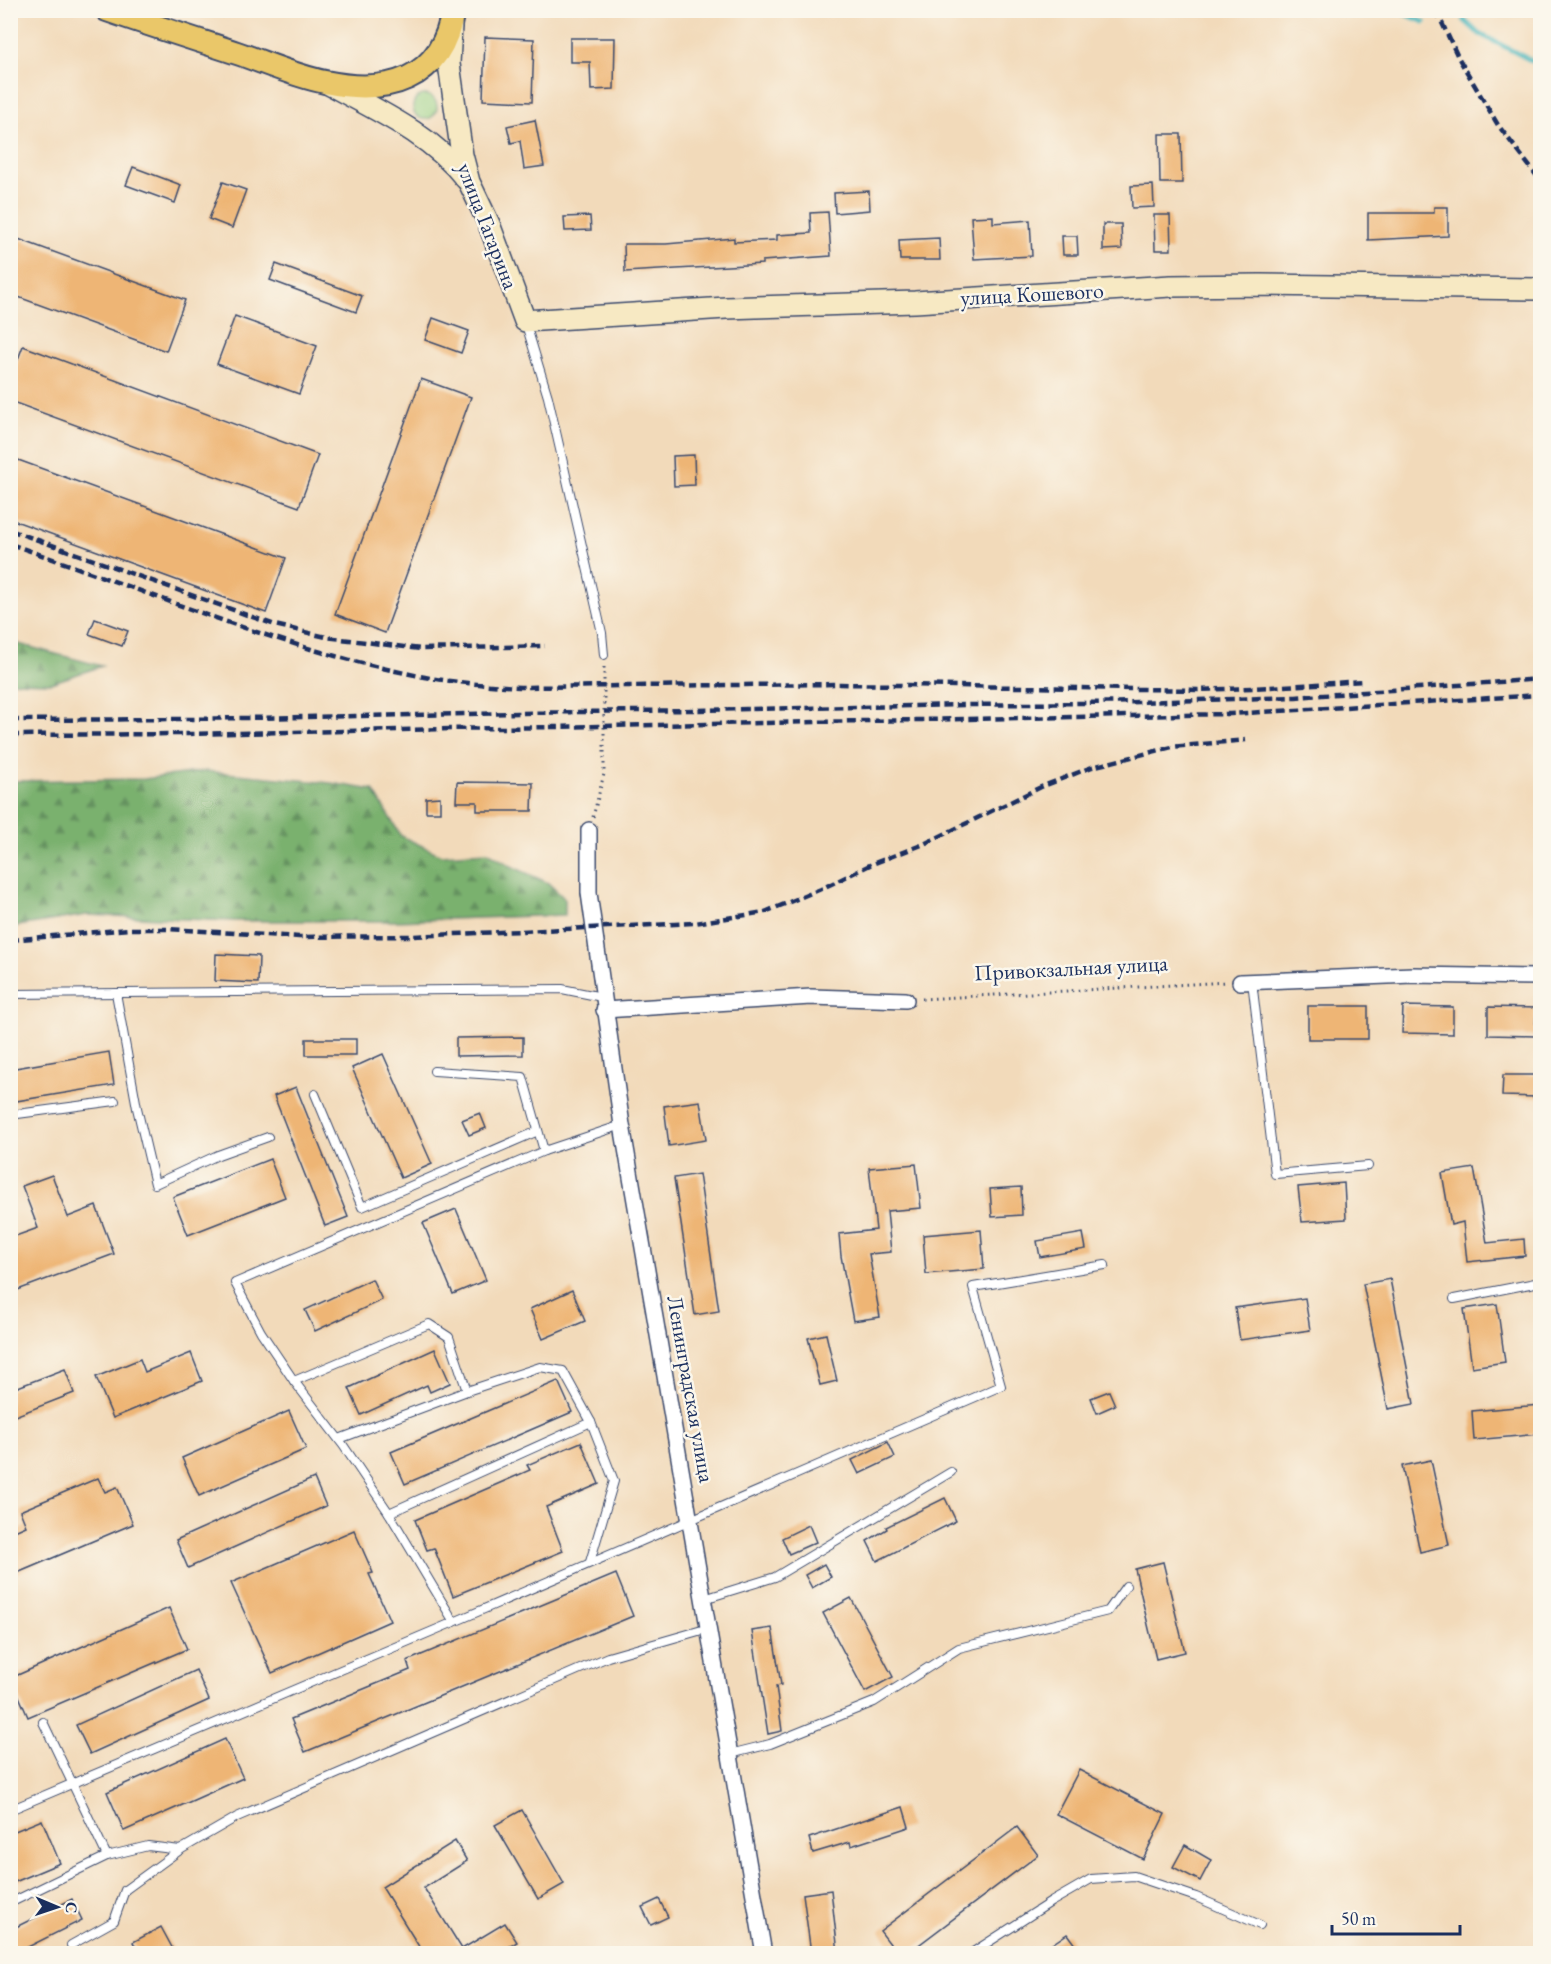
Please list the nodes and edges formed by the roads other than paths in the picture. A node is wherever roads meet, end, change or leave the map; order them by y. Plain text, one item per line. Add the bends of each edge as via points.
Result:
1 (106, 10) edge
2 (452, 16) edge
3 (324, 82) junction
4 (469, 182) junction
5 (1540, 289) edge
6 (525, 321) junction
7 (604, 655) dead end
8 (590, 830) road end
9 (1540, 977) edge
10 (1246, 981) joint
11 (116, 993) junction
12 (10, 994) edge
13 (906, 1000) road end
14 (603, 1004) junction
15 (434, 1071) dead end
16 (315, 1094) dead end
17 (115, 1101) dead end
18 (10, 1115) edge
19 (621, 1125) junction
20 (538, 1131) junction
21 (268, 1137) dead end
22 (544, 1151) junction
23 (1368, 1166) dead end
24 (1106, 1265) dead end
25 (1540, 1282) edge
26 (1454, 1299) dead end
27 (294, 1380) junction
28 (467, 1391) junction
29 (591, 1422) junction
30 (339, 1439) junction
31 (951, 1472) dead end
32 (389, 1513) junction
33 (690, 1519) junction
34 (590, 1562) junction
35 (1125, 1586) dead end
36 (704, 1599) junction
37 (454, 1622) junction
38 (709, 1628) junction
39 (43, 1722) dead end
40 (730, 1754) junction
41 (72, 1783) junction
42 (10, 1810) edge
43 (180, 1850) junction
44 (107, 1856) junction
45 (10, 1903) edge
46 (1260, 1925) dead end
47 (70, 1945) dead end
48 (764, 1953) edge
49 (970, 1953) edge

1 - 3 main road
2 - 3 main road, улица Гагарина via 445,41 420,72 372,86
2 - 4 street, улица Гагарина via 449,64
3 - 4 street via 431,144
4 - 6 street, улица Гагарина
5 - 6 street, улица Кошевого via 1172,286
6 - 7 lane via 548,397
8 - 14 street, Ленинградская улица via 589,893
9 - 10 street via 1413,975
10 - 23 lane via 1275,1174
11 - 12 lane
11 - 14 lane via 562,989
11 - 21 lane via 155,1184
13 - 14 street via 811,997
14 - 19 street, Ленинградская улица
15 - 20 lane via 524,1077
16 - 20 lane via 362,1207
17 - 18 lane
19 - 22 lane
19 - 33 street, Ленинградская улица
20 - 22 lane
22 - 27 lane via 235,1283 261,1332
24 - 33 lane via 973,1287 1001,1386
25 - 26 lane
27 - 28 lane via 429,1324 449,1337
27 - 30 lane
28 - 29 lane via 540,1367 563,1371
28 - 30 lane
29 - 32 lane
29 - 34 lane via 614,1481
30 - 32 lane
31 - 36 lane via 775,1577
32 - 37 lane
33 - 34 lane
33 - 36 street, Ленинградская улица
34 - 37 lane
35 - 40 lane via 1108,1611 959,1648 874,1702 770,1744
36 - 38 street, Ленинградская улица
37 - 41 lane
38 - 40 street, Ленинградская улица
38 - 43 lane via 608,1657 237,1817
39 - 41 lane
40 - 48 street, Ленинградская улица
41 - 42 lane
41 - 44 lane
43 - 44 lane via 148,1846
43 - 47 lane via 125,1890 114,1921
44 - 45 lane
46 - 49 lane via 1134,1876 1090,1879

